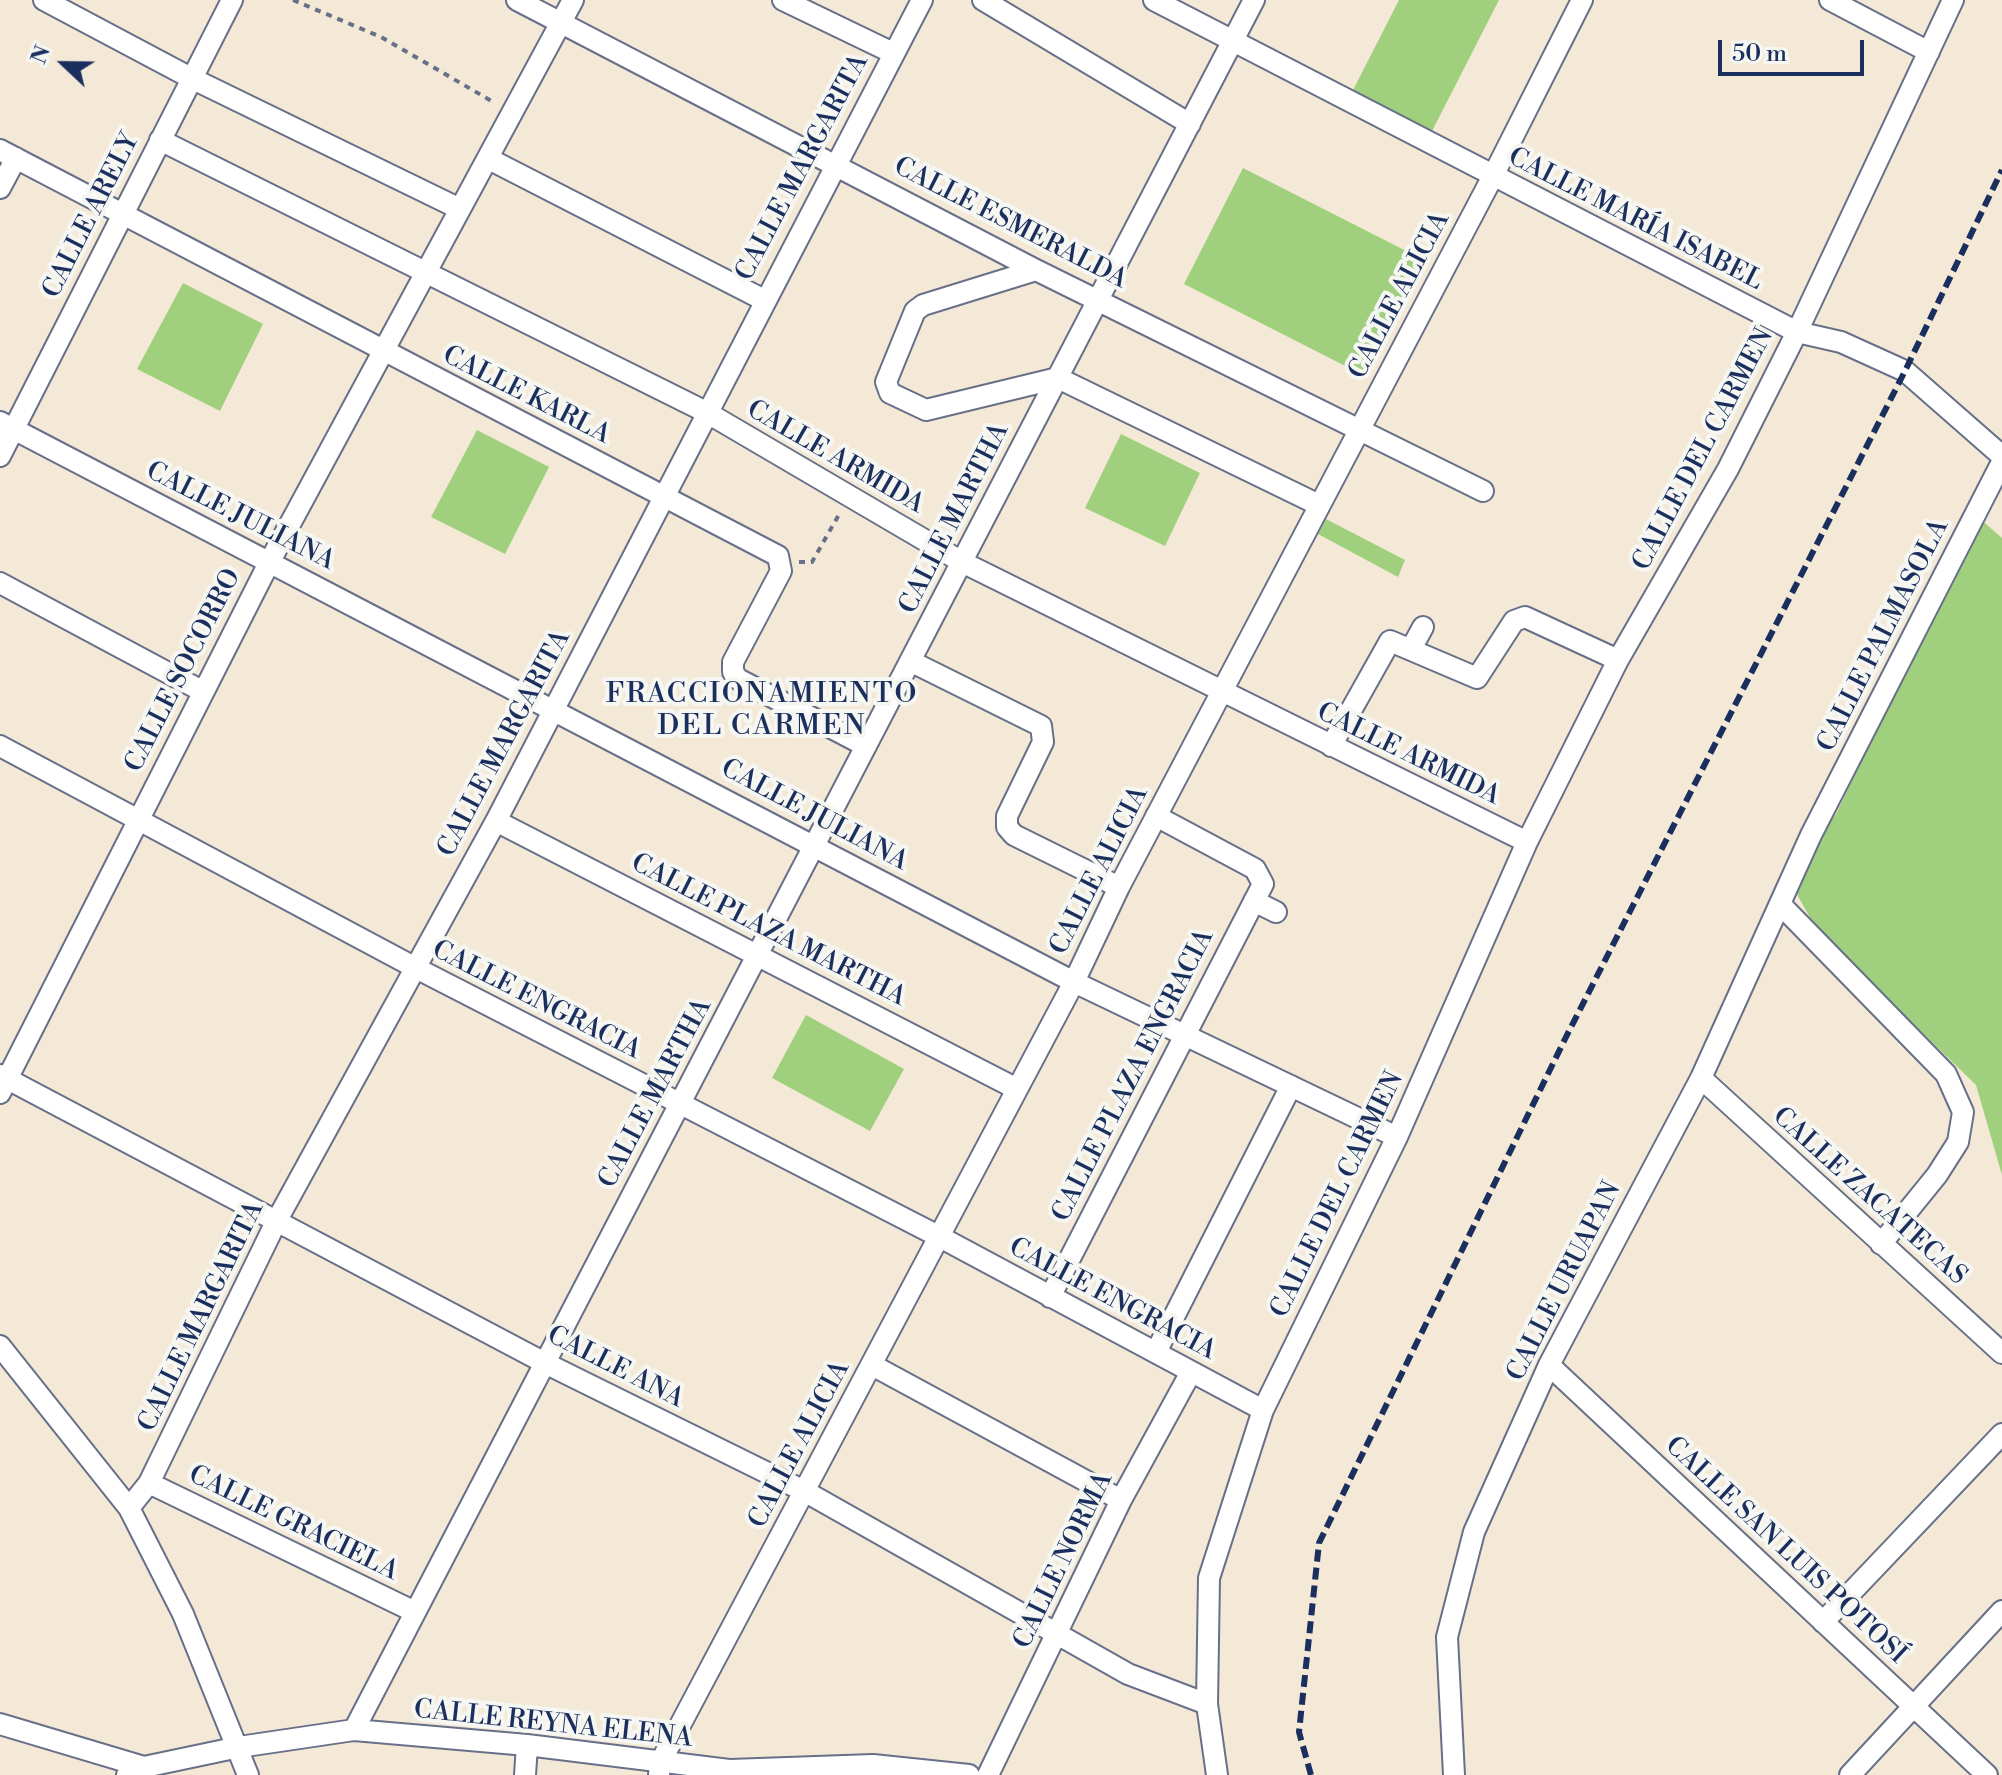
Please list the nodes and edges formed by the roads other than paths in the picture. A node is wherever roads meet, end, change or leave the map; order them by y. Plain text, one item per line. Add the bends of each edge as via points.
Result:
1 (44, 0) edge
2 (232, 0) edge
3 (517, 0) edge
4 (573, 0) edge
5 (783, 0) edge
6 (922, 0) edge
7 (983, 0) edge
8 (1154, 0) edge
9 (1254, 0) edge
10 (1830, 0) edge
11 (1953, 0) edge
12 (1574, 2) edge
13 (560, 24) junction
14 (1233, 42) junction
15 (1929, 52) junction
16 (893, 53) junction
17 (191, 78) junction
18 (1190, 124) junction
19 (160, 140) junction
20 (8, 154) edge
21 (489, 159) junction
22 (835, 163) junction
23 (1493, 176) junction
24 (0, 188) edge
25 (460, 209) junction
26 (122, 214) junction
27 (1036, 270) junction
28 (426, 272) junction
29 (1099, 299) junction
30 (764, 300) junction
31 (1797, 332) junction
32 (382, 351) junction
33 (1058, 378) junction
34 (706, 412) junction
35 (7, 425) edge
36 (1357, 429) junction
37 (0, 456) edge
38 (2002, 459) edge
39 (1483, 491) dead end
40 (664, 496) junction
41 (1319, 505) junction
42 (270, 561) junction
43 (962, 562) junction
44 (0, 583) edge
45 (1423, 627) dead end
46 (1411, 649) junction
47 (910, 661) junction
48 (1617, 662) junction
49 (202, 691) junction
50 (1222, 692) junction
51 (554, 708) junction
52 (0, 746) edge
53 (866, 746) junction
54 (1331, 746) junction
55 (1156, 816) junction
56 (138, 817) junction
57 (496, 821) junction
58 (1811, 835) joint
59 (1527, 842) junction
60 (814, 846) junction
61 (1119, 887) junction
62 (1254, 901) junction
63 (1780, 904) junction
64 (1276, 912) dead end
65 (758, 954) junction
66 (414, 967) junction
67 (1074, 982) junction
68 (1183, 1033) junction
69 (1701, 1078) junction
70 (2, 1082) edge
71 (1291, 1086) junction
72 (1015, 1088) junction
73 (680, 1105) junction
74 (1397, 1137) junction
75 (277, 1220) junction
76 (940, 1237) junction
77 (1881, 1244) junction
78 (1050, 1297) junction
79 (0, 1346) edge
80 (1156, 1352) junction
81 (2002, 1353) edge
82 (545, 1363) junction
83 (872, 1365) junction
84 (1549, 1365) junction
85 (1191, 1372) junction
86 (1263, 1410) junction
87 (2002, 1434) edge
88 (149, 1483) junction
89 (806, 1492) junction
90 (1121, 1500) junction
91 (129, 1508) junction
92 (2002, 1611) edge
93 (415, 1612) junction
94 (1823, 1622) junction
95 (1058, 1631) junction
96 (1207, 1704) junction
97 (1913, 1707) junction
98 (0, 1724) edge
99 (354, 1730) junction
100 (527, 1745) junction
101 (239, 1747) junction
102 (660, 1769) edge
103 (873, 1770) edge
104 (136, 1771) edge
105 (737, 1772) edge
106 (248, 1775) edge
107 (525, 1775) edge
108 (969, 1775) edge
109 (988, 1775) edge
110 (1217, 1775) edge
111 (1454, 1775) edge
112 (1850, 1775) edge
113 (1987, 1775) edge

1 - 17 street
2 - 17 street, CALLE ARELY
3 - 13 street, CALLE ESMERALDA
4 - 13 street, CALLE SOCORRO
5 - 16 street
6 - 16 street, CALLE MARGARITA
7 - 18 street
8 - 14 street, CALLE MARÍA ISABEL
9 - 14 street, CALLE MARTHA
10 - 15 street
11 - 15 street, CALLE DEL CARMEN
12 - 23 street, CALLE ALICIA
13 - 21 street, CALLE SOCORRO
13 - 22 street, CALLE ESMERALDA
14 - 18 street, CALLE MARTHA
14 - 23 street, CALLE MARÍA ISABEL
15 - 31 street, CALLE DEL CARMEN
16 - 22 street, CALLE MARGARITA
17 - 19 street, CALLE ARELY
17 - 25 street
18 - 29 street, CALLE MARTHA
19 - 26 street, CALLE ARELY
19 - 28 street, CALLE ARMIDA
20 - 24 street
20 - 26 street, CALLE KARLA
21 - 25 street, CALLE SOCORRO
21 - 30 street
22 - 27 street, CALLE ESMERALDA
22 - 30 street, CALLE MARGARITA
23 - 31 street, CALLE MARÍA ISABEL
23 - 36 street, CALLE ALICIA
25 - 28 street, CALLE SOCORRO
26 - 32 street, CALLE KARLA
26 - 35 street, CALLE ARELY
27 - 29 street, CALLE ESMERALDA
27 - 33 street, CALLE MARTHA via 915,311 887,388 926,410
28 - 32 street, CALLE SOCORRO
28 - 34 street, CALLE ARMIDA
29 - 33 street, CALLE MARTHA
29 - 36 street, CALLE ESMERALDA
30 - 34 street, CALLE MARGARITA
31 - 38 street, CALLE MARÍA ISABEL via 1841,342 1905,371
31 - 48 street, CALLE DEL CARMEN via 1728,469
32 - 40 street, CALLE KARLA
32 - 42 street, CALLE SOCORRO
33 - 41 street
33 - 43 street, CALLE MARTHA
34 - 40 street, CALLE MARGARITA
34 - 43 street, CALLE ARMIDA
35 - 37 street, CALLE ARELY
35 - 42 street, CALLE JULIANA
36 - 39 street, CALLE ESMERALDA
36 - 41 street, CALLE ALICIA
38 - 58 street, CALLE PALMASOLA
40 - 51 street, CALLE MARGARITA
40 - 53 street, CALLE KARLA via 778,556 782,563 733,662 738,679
41 - 50 street, CALLE ALICIA
42 - 49 street, CALLE SOCORRO
42 - 51 street, CALLE JULIANA
43 - 47 street, CALLE MARTHA
43 - 50 street, CALLE ARMIDA
44 - 49 street
45 - 46 street
46 - 48 street via 1477,678 1514,621 1525,617
46 - 54 street via 1390,641 1385,646
47 - 53 street, CALLE MARTHA
47 - 61 street via 1041,726 1043,742 1007,816 1007,827
48 - 59 street, CALLE DEL CARMEN
49 - 56 street, CALLE SOCORRO
50 - 54 street, CALLE ARMIDA
50 - 55 street, CALLE ALICIA
51 - 57 street, CALLE MARGARITA
51 - 60 street, CALLE JULIANA
52 - 56 street, CALLE ENGRACIA
53 - 60 street, CALLE MARTHA
54 - 59 street, CALLE ARMIDA
55 - 61 street, CALLE ALICIA
55 - 62 street, CALLE PLAZA ENGRACIA via 1255,869 1262,878
56 - 66 street, CALLE ENGRACIA
56 - 70 street, CALLE SOCORRO
57 - 65 street, CALLE PLAZA MARTHA
57 - 66 street, CALLE MARGARITA
58 - 63 street, CALLE URUAPAN
59 - 74 street, CALLE DEL CARMEN
60 - 65 street, CALLE MARTHA
60 - 67 street, CALLE JULIANA
61 - 67 street, CALLE ALICIA
62 - 64 street
62 - 68 street, CALLE PLAZA ENGRACIA
63 - 69 street, CALLE URUAPAN
63 - 77 street via 1946,1074 1963,1112 1958,1142
65 - 72 street, CALLE PLAZA MARTHA
65 - 73 street, CALLE MARTHA
66 - 73 street, CALLE ENGRACIA
66 - 75 street, CALLE MARGARITA
67 - 68 street, CALLE JULIANA
67 - 72 street, CALLE ALICIA
68 - 71 street, CALLE JULIANA
68 - 78 street, CALLE PLAZA ENGRACIA
69 - 77 street, CALLE ZACATECAS
69 - 84 street, CALLE URUAPAN
70 - 75 street, CALLE ANA
71 - 74 street, CALLE JULIANA
71 - 80 street
72 - 76 street, CALLE ALICIA
73 - 76 street, CALLE ENGRACIA
73 - 82 street, CALLE MARTHA
74 - 86 street, CALLE DEL CARMEN
75 - 82 street, CALLE ANA
75 - 88 street, CALLE MARGARITA
76 - 78 street, CALLE ENGRACIA
76 - 83 street, CALLE ALICIA
77 - 81 street, CALLE ZACATECAS
78 - 80 street, CALLE ENGRACIA
79 - 91 street
80 - 85 street, CALLE ENGRACIA
82 - 89 street, CALLE ANA
82 - 93 street, CALLE MARTHA
83 - 89 street, CALLE ALICIA
83 - 90 street
84 - 94 street, CALLE SAN LUIS POTOSÍ
84 - 111 street, CALLE URUAPAN via 1474,1532 1447,1637
85 - 86 street, CALLE ENGRACIA
85 - 90 street, CALLE NORMA
86 - 96 street, CALLE DEL CARMEN via 1209,1578
87 - 94 street
88 - 91 street, CALLE MARGARITA
88 - 93 street, CALLE GRACIELA
89 - 95 street, CALLE ANA
89 - 102 street, CALLE ALICIA
90 - 95 street, CALLE NORMA
91 - 101 street via 183,1614
92 - 97 street
93 - 99 street, CALLE MARTHA
94 - 97 street, CALLE SAN LUIS POTOSÍ
95 - 96 street, CALLE ANA via 1128,1674
95 - 109 street, CALLE NORMA
96 - 110 street, CALLE DEL CARMEN
97 - 112 street
97 - 113 street, CALLE SAN LUIS POTOSÍ
98 - 104 street
99 - 100 street, CALLE REYNA ELENA
99 - 101 street
100 - 102 street, CALLE REYNA ELENA
100 - 107 street
101 - 104 street
101 - 106 street
102 - 105 street, CALLE REYNA ELENA
103 - 105 street, CALLE REYNA ELENA
103 - 108 street, CALLE REYNA ELENA

